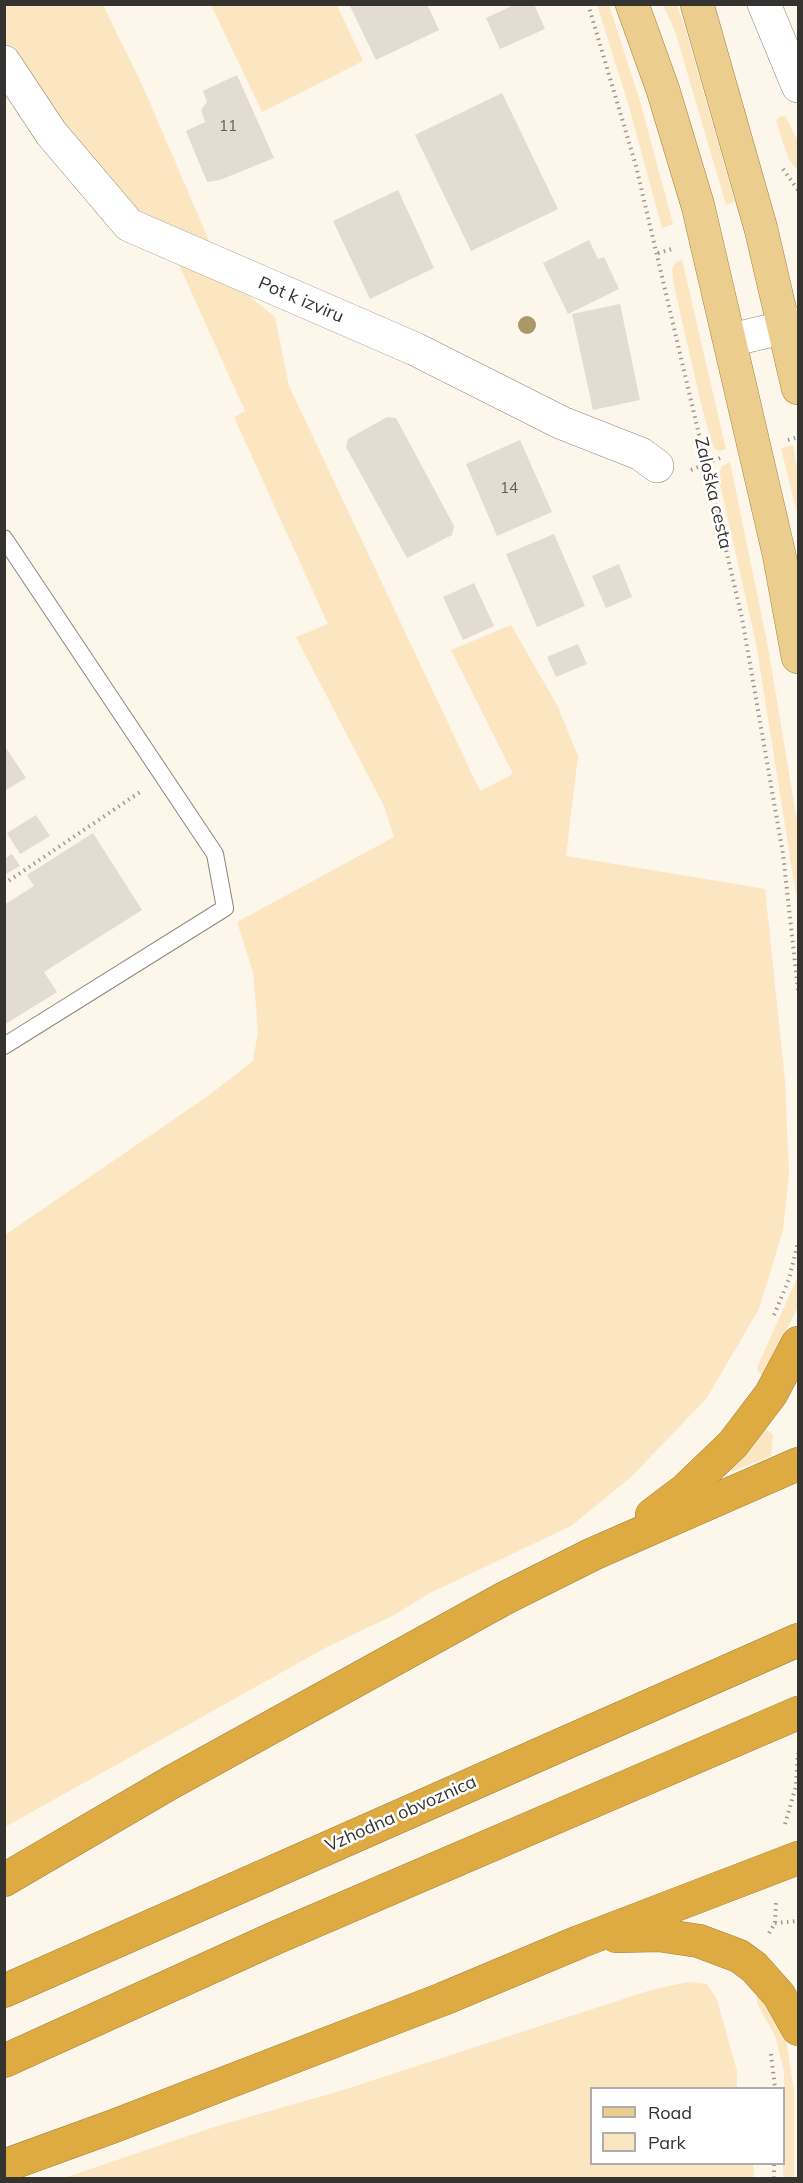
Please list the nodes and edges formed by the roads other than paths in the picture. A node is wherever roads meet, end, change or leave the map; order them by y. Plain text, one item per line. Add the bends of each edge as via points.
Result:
1 (632, 4) edge
2 (697, 4) edge
3 (764, 4) edge
4 (4, 62) edge
5 (798, 86) edge
6 (792, 326) edge
7 (731, 340) junction
8 (798, 388) edge
9 (657, 466) dead end
10 (4, 538) edge
11 (798, 657) edge
12 (4, 1046) edge
13 (798, 1343) edge
14 (798, 1464) edge
15 (593, 1554) junction
16 (798, 1640) edge
17 (798, 1713) edge
18 (798, 1858) edge
19 (4, 1880) edge
20 (579, 1942) junction
21 (4, 1991) edge
22 (798, 2029) edge
23 (4, 2061) edge
24 (4, 2166) edge

1 - 7 main road via 695,195
2 - 6 main road
3 - 5 street
4 - 9 street, Pot k izviru via 51,133 129,225 415,349 562,423 641,454
6 - 7 street
6 - 8 main road
7 - 11 main road
10 - 12 lane via 215,854 225,908
13 - 15 highway via 771,1394 733,1444 685,1490
14 - 15 highway
15 - 19 highway via 382,1664
16 - 21 highway, Vzhodna obvoznica
17 - 23 highway via 286,1933
18 - 20 highway
20 - 22 highway via 659,1935 723,1948 767,1980
20 - 24 highway via 432,2003

